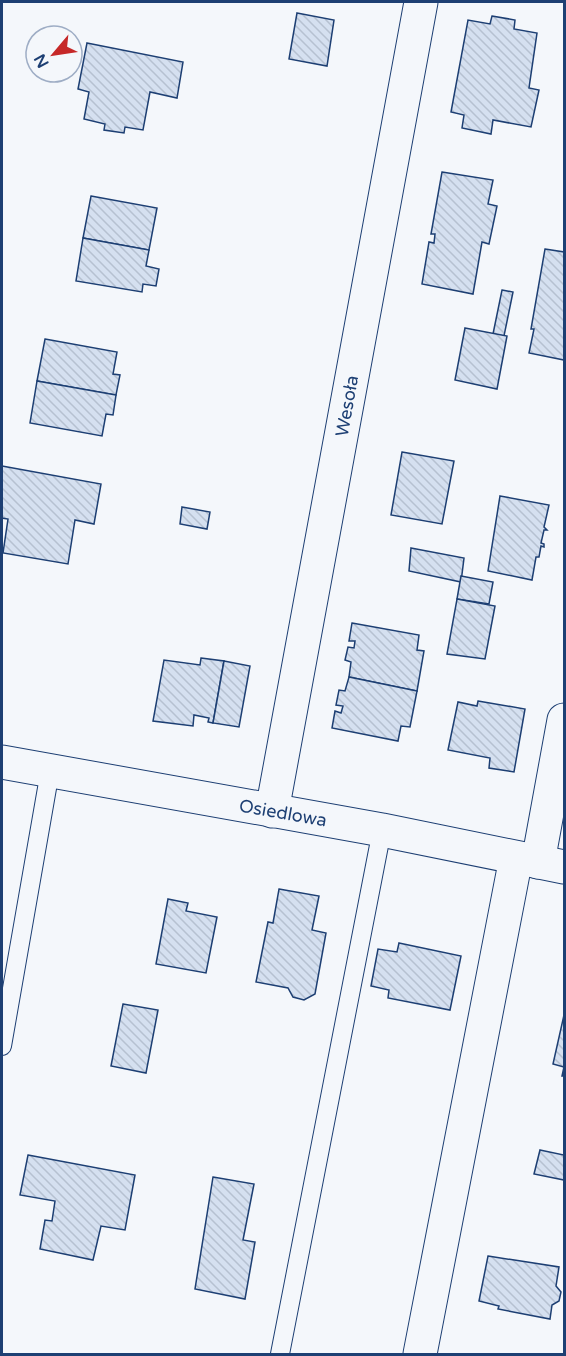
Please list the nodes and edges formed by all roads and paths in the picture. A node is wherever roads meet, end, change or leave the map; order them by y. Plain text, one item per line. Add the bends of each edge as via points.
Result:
1 (422, 2) edge
2 (564, 720) edge
3 (2, 762) edge
4 (50, 771) junction
5 (272, 811) junction
6 (382, 830) junction
7 (539, 862) edge
8 (2, 1046) edge
9 (280, 1354) edge
10 (420, 1354) edge

1 - 5 street, Wesoła
2 - 7 street
3 - 4 street, Osiedlowa
4 - 5 street, Osiedlowa
4 - 8 lane
5 - 6 street, Osiedlowa
6 - 7 street, Osiedlowa
6 - 9 lane
7 - 10 street

